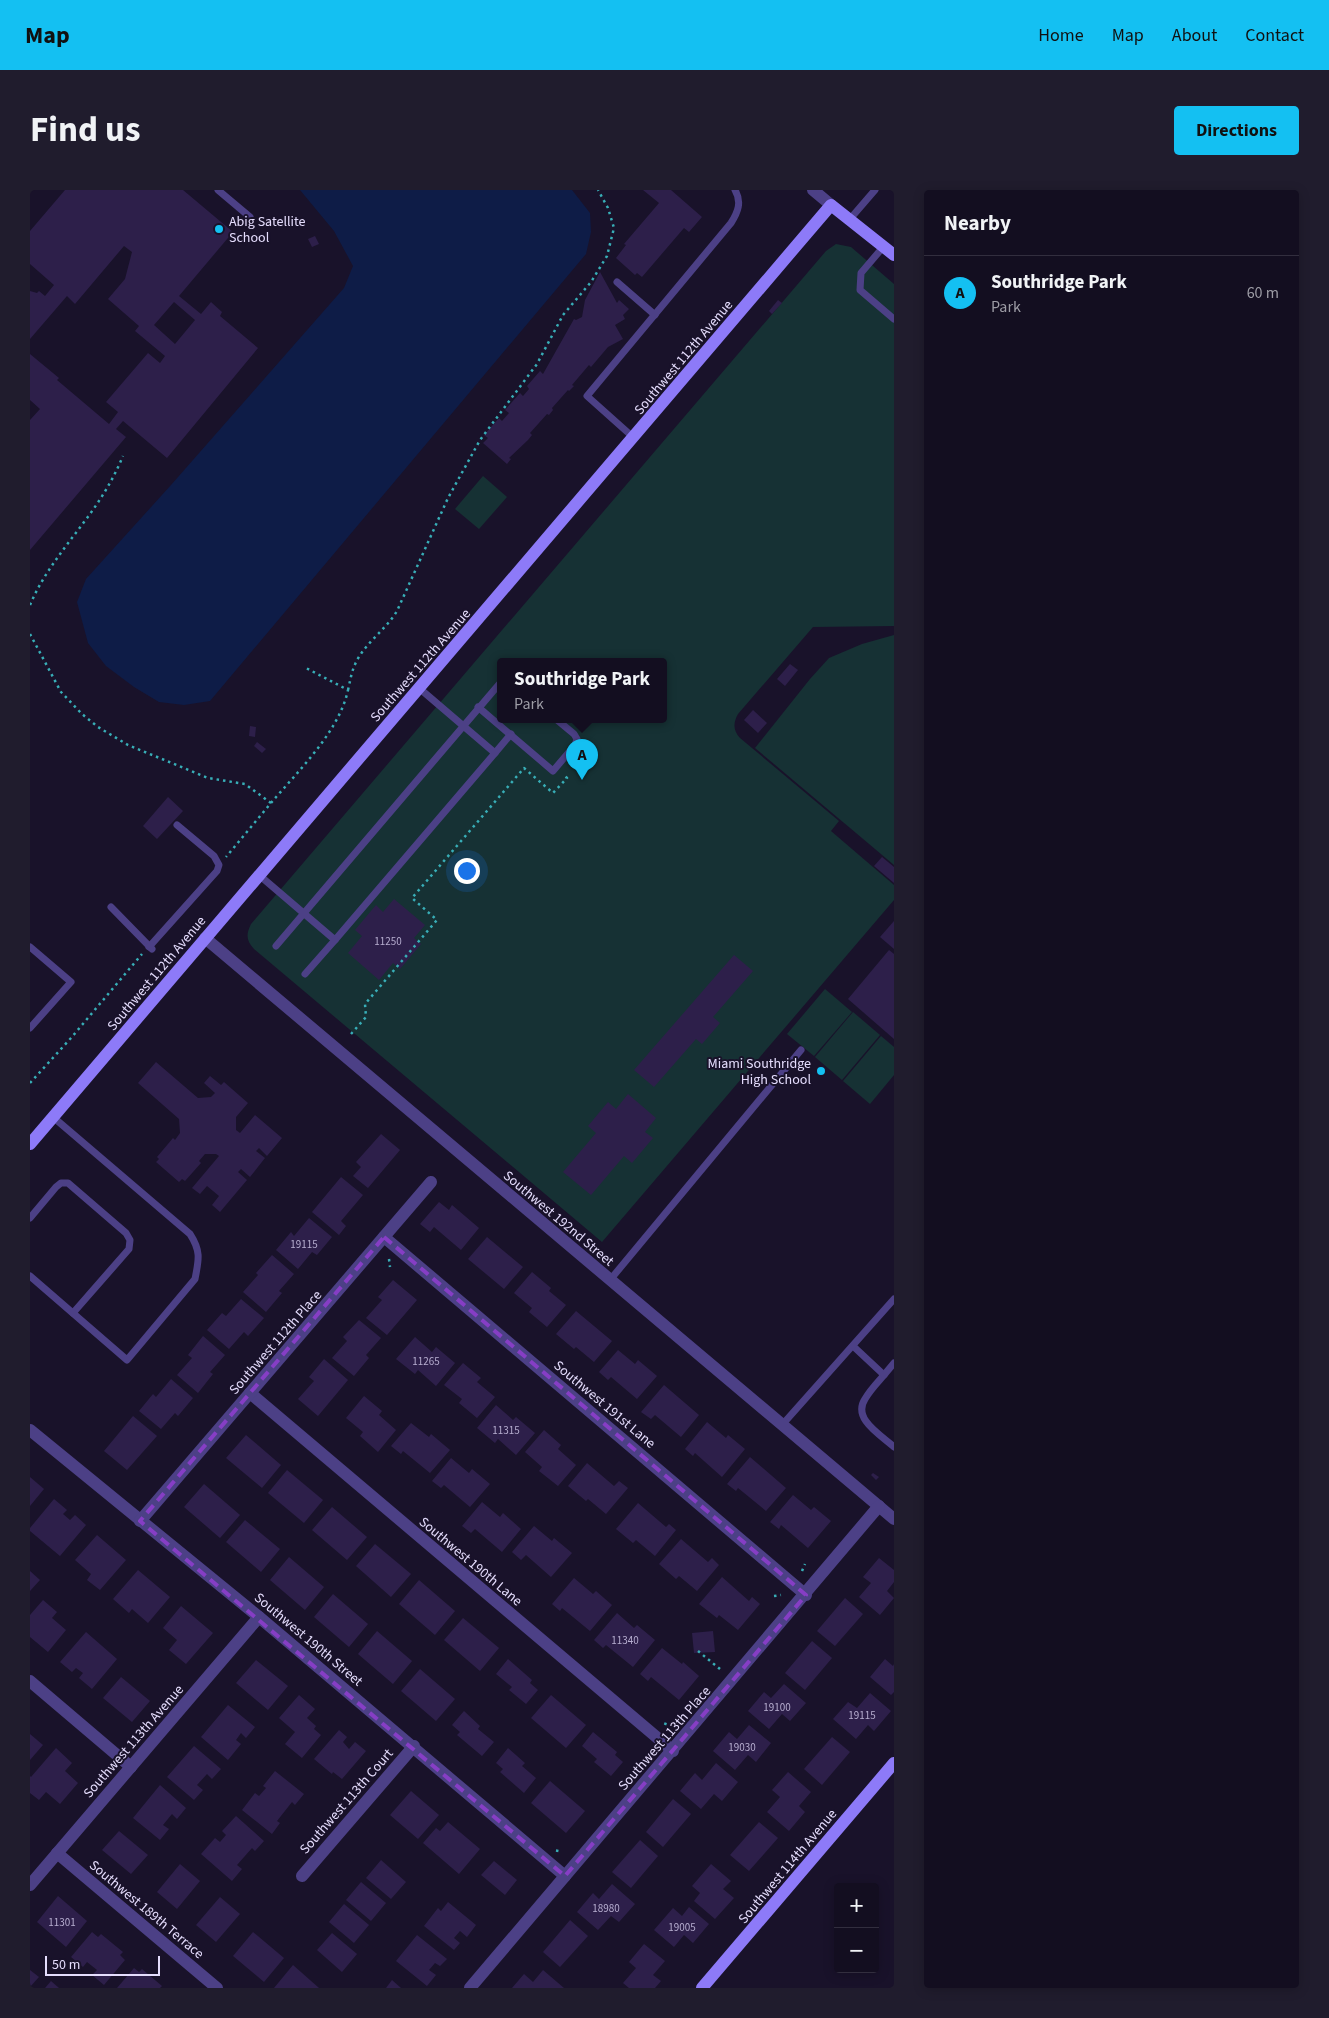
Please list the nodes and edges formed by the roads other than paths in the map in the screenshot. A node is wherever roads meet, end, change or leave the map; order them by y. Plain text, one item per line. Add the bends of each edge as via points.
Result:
1 (218, 190) edge
2 (734, 190) edge
3 (813, 190) edge
4 (876, 190) edge
5 (832, 205) junction
6 (250, 217) dead end
7 (850, 219) junction
8 (884, 246) junction
9 (894, 255) edge
10 (617, 282) dead end
11 (655, 314) junction
12 (894, 319) edge
13 (634, 438) junction
14 (497, 686) edge
15 (419, 688) junction
16 (478, 707) junction
17 (497, 723) edge
18 (498, 723) edge
19 (561, 723) edge
20 (463, 726) junction
21 (511, 734) junction
22 (495, 753) junction
23 (177, 825) dead end
24 (259, 875) junction
25 (110, 907) dead end
26 (304, 914) junction
27 (205, 938) junction
28 (335, 940) junction
29 (276, 946) dead end
30 (30, 947) edge
31 (305, 974) dead end
32 (30, 1028) edge
33 (801, 1050) dead end
34 (53, 1117) junction
35 (30, 1144) edge
36 (431, 1182) dead end
37 (30, 1218) edge
38 (384, 1237) junction
39 (30, 1276) edge
40 (610, 1280) junction
41 (894, 1299) edge
42 (73, 1313) junction
43 (852, 1346) junction
44 (894, 1363) edge
45 (884, 1374) junction
46 (250, 1393) junction
47 (782, 1425) junction
48 (30, 1430) edge
49 (893, 1443) edge
50 (880, 1506) junction
51 (894, 1519) edge
52 (140, 1521) junction
53 (806, 1595) junction
54 (259, 1617) junction
55 (30, 1681) edge
56 (414, 1746) junction
57 (673, 1751) junction
58 (894, 1763) edge
59 (131, 1767) junction
60 (57, 1853) junction
61 (302, 1876) dead end
62 (565, 1876) junction
63 (30, 1884) edge
64 (217, 1988) edge
65 (470, 1988) edge
66 (702, 1988) edge

1 - 6 lane
2 - 11 lane via 739,202 735,218
3 - 5 street
4 - 7 lane
5 - 7 street
5 - 13 street, Southwest 112th Avenue
7 - 8 street
8 - 9 street
8 - 12 lane via 862,273 860,290
10 - 11 lane
11 - 13 lane via 587,396
13 - 15 street, Southwest 112th Avenue
14 - 16 lane
15 - 20 lane
15 - 24 street, Southwest 112th Avenue
16 - 17 lane
16 - 20 lane
18 - 21 lane
19 - 21 lane via 577,739 576,745 554,771
20 - 22 lane
20 - 26 lane
21 - 22 lane
22 - 28 lane
23 - 25 lane via 214,856 219,865 193,900 149,949
24 - 26 lane
24 - 27 street, Southwest 112th Avenue
26 - 28 lane
26 - 29 lane
27 - 34 street, Southwest 112th Avenue
27 - 40 street, Southwest 192nd Street
28 - 31 lane
30 - 32 lane via 71,982
33 - 40 lane
34 - 35 street, Southwest 112th Avenue
34 - 42 lane via 190,1234 198,1248 195,1279 127,1360
36 - 38 street, Southwest 112th Place
37 - 42 lane via 56,1187 68,1183 130,1240 128,1249
38 - 46 street, Southwest 112th Place
38 - 53 street, Southwest 191st Lane
39 - 42 lane
40 - 47 street, Southwest 192nd Street
41 - 43 lane
43 - 45 lane
43 - 47 lane
44 - 45 lane
45 - 49 lane via 863,1400 862,1413 866,1422
46 - 52 street, Southwest 112th Place
46 - 57 street, Southwest 190th Lane
47 - 50 street, Southwest 192nd Street
48 - 52 street, Southwest 190th Street
50 - 51 street, Southwest 192nd Street
50 - 53 street, Southwest 113th Place
52 - 54 street, Southwest 190th Street
53 - 57 street, Southwest 113th Place
54 - 56 street, Southwest 190th Street
54 - 59 street, Southwest 113th Avenue
55 - 59 street
56 - 61 street, Southwest 113th Court
56 - 62 street, Southwest 190th Street
57 - 62 street, Southwest 113th Place
58 - 66 street, Southwest 114th Avenue
59 - 60 street, Southwest 113th Avenue
60 - 63 street, Southwest 113th Avenue
60 - 64 street, Southwest 189th Terrace
62 - 65 street, Southwest 113th Place

